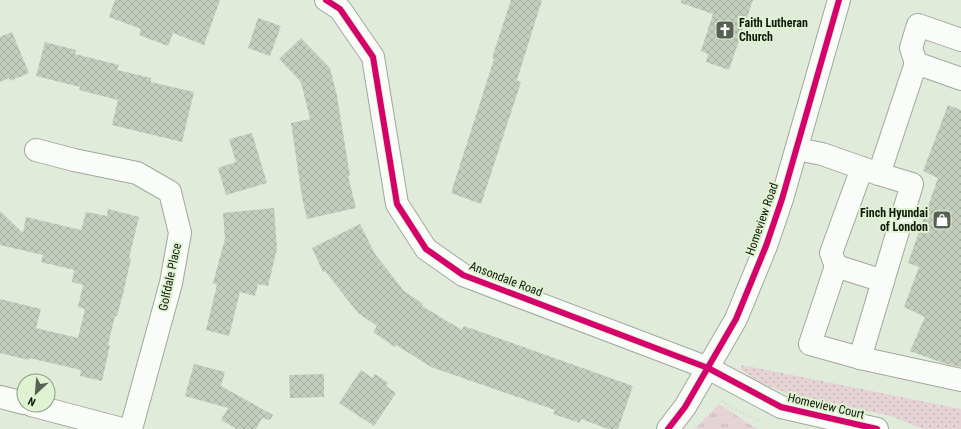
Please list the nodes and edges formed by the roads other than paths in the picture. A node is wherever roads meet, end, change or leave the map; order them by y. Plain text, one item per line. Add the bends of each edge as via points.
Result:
1 (326, 0) edge
2 (839, 0) edge
3 (961, 40) edge
4 (916, 63) junction
5 (961, 79) edge
6 (797, 149) junction
7 (36, 150) dead end
8 (870, 171) junction
9 (836, 266) junction
10 (883, 281) junction
11 (860, 358) junction
12 (708, 368) junction
13 (961, 380) edge
14 (0, 397) edge
15 (16, 401) edge
16 (56, 412) edge
17 (122, 429) edge
18 (130, 429) edge
19 (668, 429) edge
20 (877, 429) edge

1 - 12 street, Ansondale Road via 340,9 373,57 397,204 426,248 463,275
2 - 6 street, Homeview Road
3 - 4 street via 918,26 911,48
4 - 5 street
4 - 8 street
6 - 8 street via 822,154
6 - 12 street, Homeview Road via 766,246 736,319
7 - 18 street, Golfdale Place via 137,173 170,192 180,233 171,283
8 - 9 street via 831,253
8 - 10 street via 912,184
9 - 10 street
9 - 11 street via 810,344
10 - 11 street
11 - 13 street
12 - 19 street, Homeview Road via 686,407
12 - 20 street, Homeview Court via 781,407
14 - 15 street
16 - 17 street

